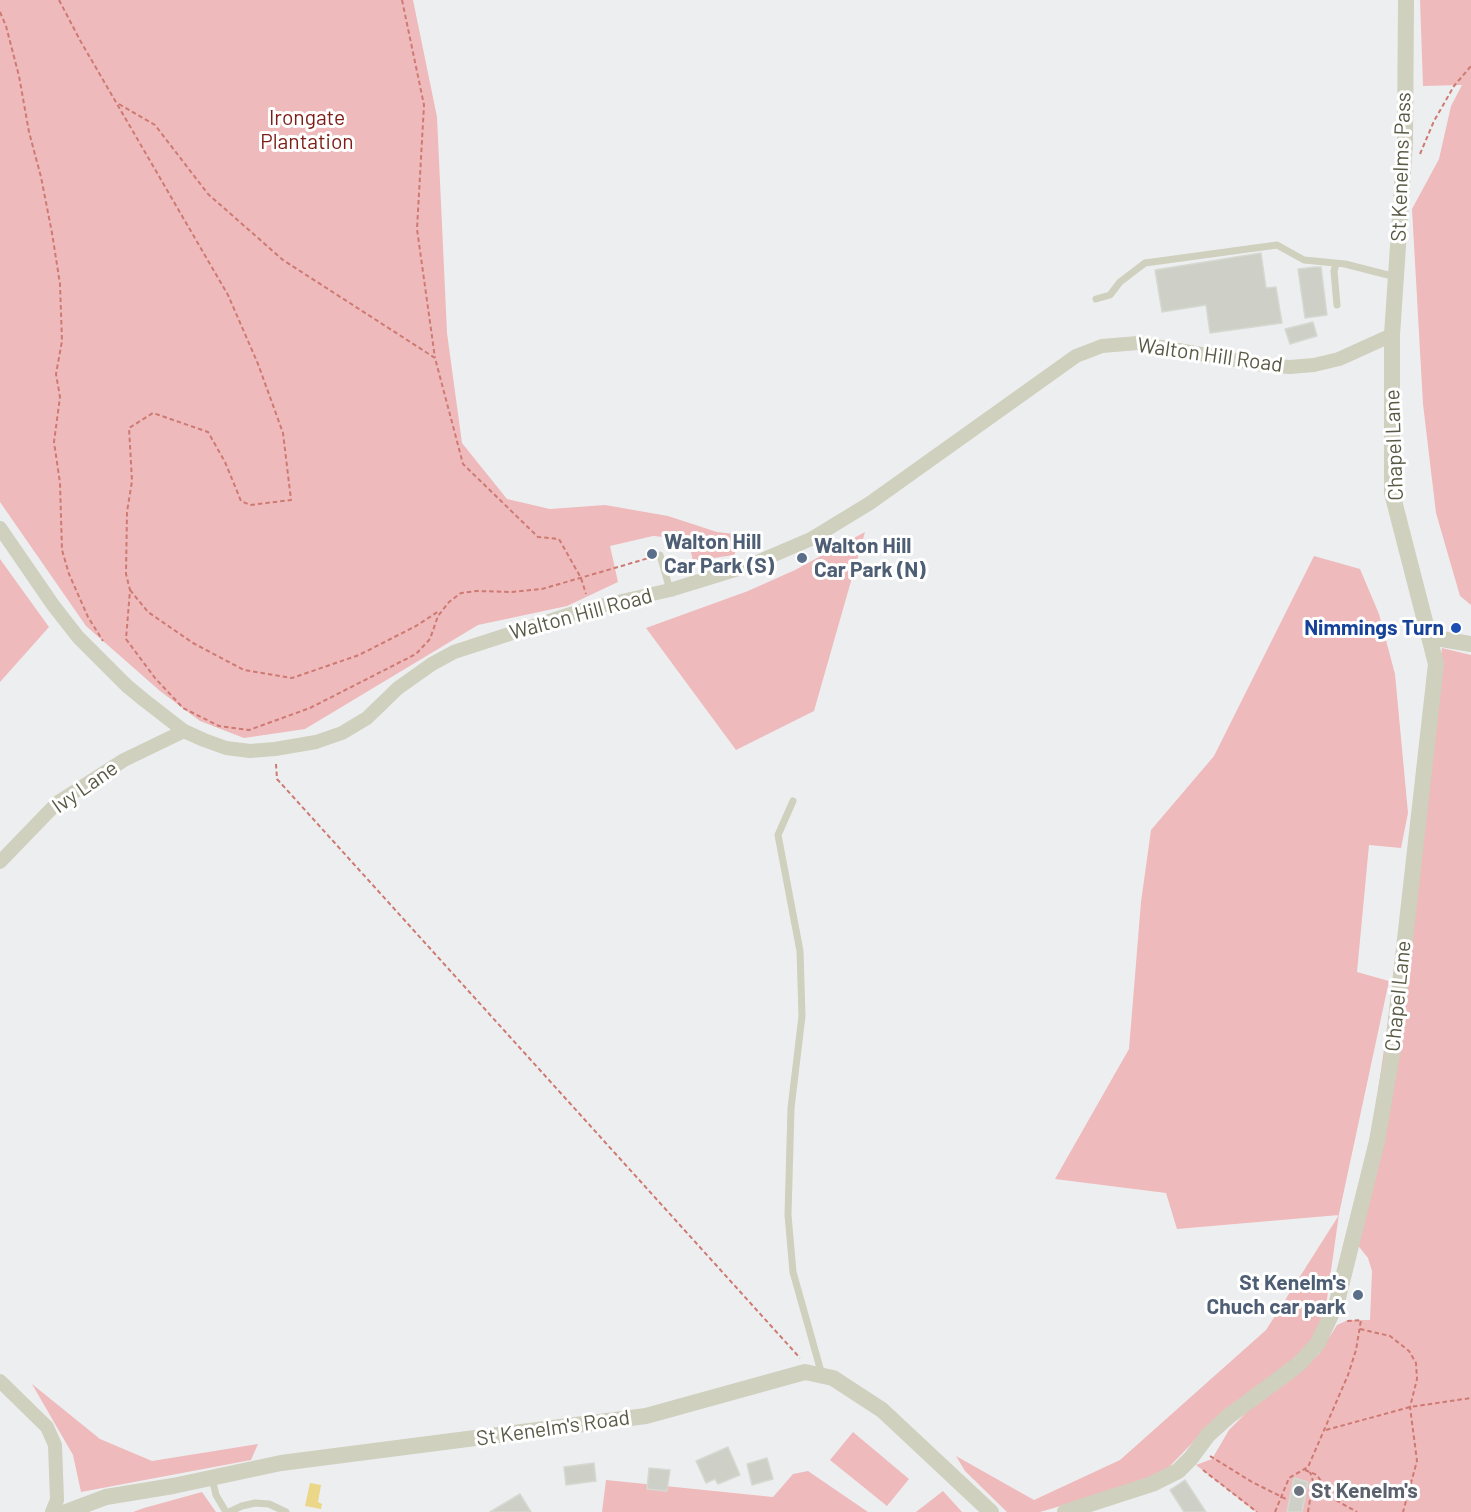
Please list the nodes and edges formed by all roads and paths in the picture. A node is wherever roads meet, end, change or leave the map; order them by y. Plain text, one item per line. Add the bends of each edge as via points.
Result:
1 (59, 0) edge
2 (402, 0) edge
3 (1406, 0) edge
4 (0, 12) edge
5 (1471, 66) edge
6 (117, 102) junction
7 (1404, 162) junction
8 (1336, 264) junction
9 (1396, 277) junction
10 (1096, 299) dead end
11 (1337, 305) dead end
12 (1392, 334) junction
13 (435, 358) junction
14 (0, 528) edge
15 (660, 555) joint
16 (581, 578) junction
17 (130, 590) junction
18 (670, 590) junction
19 (443, 609) junction
20 (590, 609) junction
21 (1430, 637) junction
22 (1471, 644) edge
23 (106, 645) dead end
24 (184, 731) junction
25 (275, 749) junction
26 (793, 801) dead end
27 (0, 862) edge
28 (1327, 1324) junction
29 (1360, 1329) junction
30 (814, 1373) junction
31 (0, 1381) edge
32 (1471, 1398) edge
33 (1410, 1407) junction
34 (1326, 1430) junction
35 (1220, 1463) dead end
36 (1196, 1464) dead end
37 (1305, 1470) junction
38 (1310, 1472) junction
39 (212, 1478) junction
40 (1280, 1496) junction
41 (1286, 1499) dead end
42 (52, 1512) edge
43 (66, 1512) edge
44 (228, 1512) edge
45 (286, 1512) edge
46 (991, 1512) edge
47 (1065, 1512) edge
48 (1257, 1512) edge
49 (1275, 1512) edge
50 (1308, 1512) edge
51 (1357, 1512) edge
52 (1402, 1512) edge

1 - 6 path
2 - 13 path via 424,105 417,229
3 - 7 street, St Kenelms Pass
4 - 23 path via 19,76 60,284 62,340 56,374 60,397 54,442 62,550 88,617
5 - 7 path via 1454,86 1418,160
6 - 13 path via 155,125 208,194 283,260
6 - 17 path via 228,295 283,433 292,497 250,506 241,501 208,432 153,413 129,428 132,481 126,574
7 - 9 street, St Kenelms Pass
8 - 9 lane
8 - 10 lane via 1304,260 1277,245 1156,262 1138,267 1110,295
8 - 11 lane
9 - 12 street, St Kenelms Pass
12 - 18 street, Walton Hill Road via 1339,359 1290,367 1138,343 1101,346 1076,356 870,504 811,539 748,566
12 - 21 street, Chapel Lane via 1392,493
13 - 16 path via 463,464 538,537 559,539
14 - 24 street, Walton Hill Road via 78,637 127,686
15 - 16 path
15 - 18 lane
16 - 19 path via 542,589 461,593
16 - 20 path
17 - 19 path via 148,612 193,643 244,670 292,678 359,655
17 - 19 path via 126,639 154,678 183,708 219,726 249,729 310,708 416,654 430,639
18 - 20 street, Walton Hill Road
20 - 25 street, Walton Hill Road via 454,652 398,688 367,718 342,733
21 - 22 street
21 - 28 street, Chapel Lane via 1436,664 1392,1055 1377,1141 1337,1302
24 - 25 street, Walton Hill Road via 226,748
24 - 27 street, Ivy Lane via 124,760 57,803
25 - 30 path via 277,779
26 - 30 lane via 778,835 801,973 802,1016 791,1108 788,1215 793,1272
28 - 29 path via 1361,1320
28 - 47 street, Chapel Lane via 1318,1343 1299,1364 1228,1416 1178,1471 1152,1484
29 - 33 path via 1390,1336 1409,1351 1416,1363 1417,1379
29 - 34 path via 1348,1375
30 - 39 street, St Kenelm's Road via 646,1416 281,1463
30 - 46 street via 833,1378 882,1410
31 - 42 street via 47,1427 55,1445 57,1500
32 - 33 path
33 - 34 path
33 - 52 path via 1417,1461
34 - 37 path
35 - 40 path
36 - 48 path
37 - 38 path
37 - 40 path via 1289,1478
38 - 50 path via 1313,1481
38 - 51 path via 1317,1475 1332,1498
39 - 43 street, St Kenelm's Road via 106,1497
39 - 44 lane via 216,1495
40 - 41 path
40 - 49 path
44 - 45 lane via 255,1503

